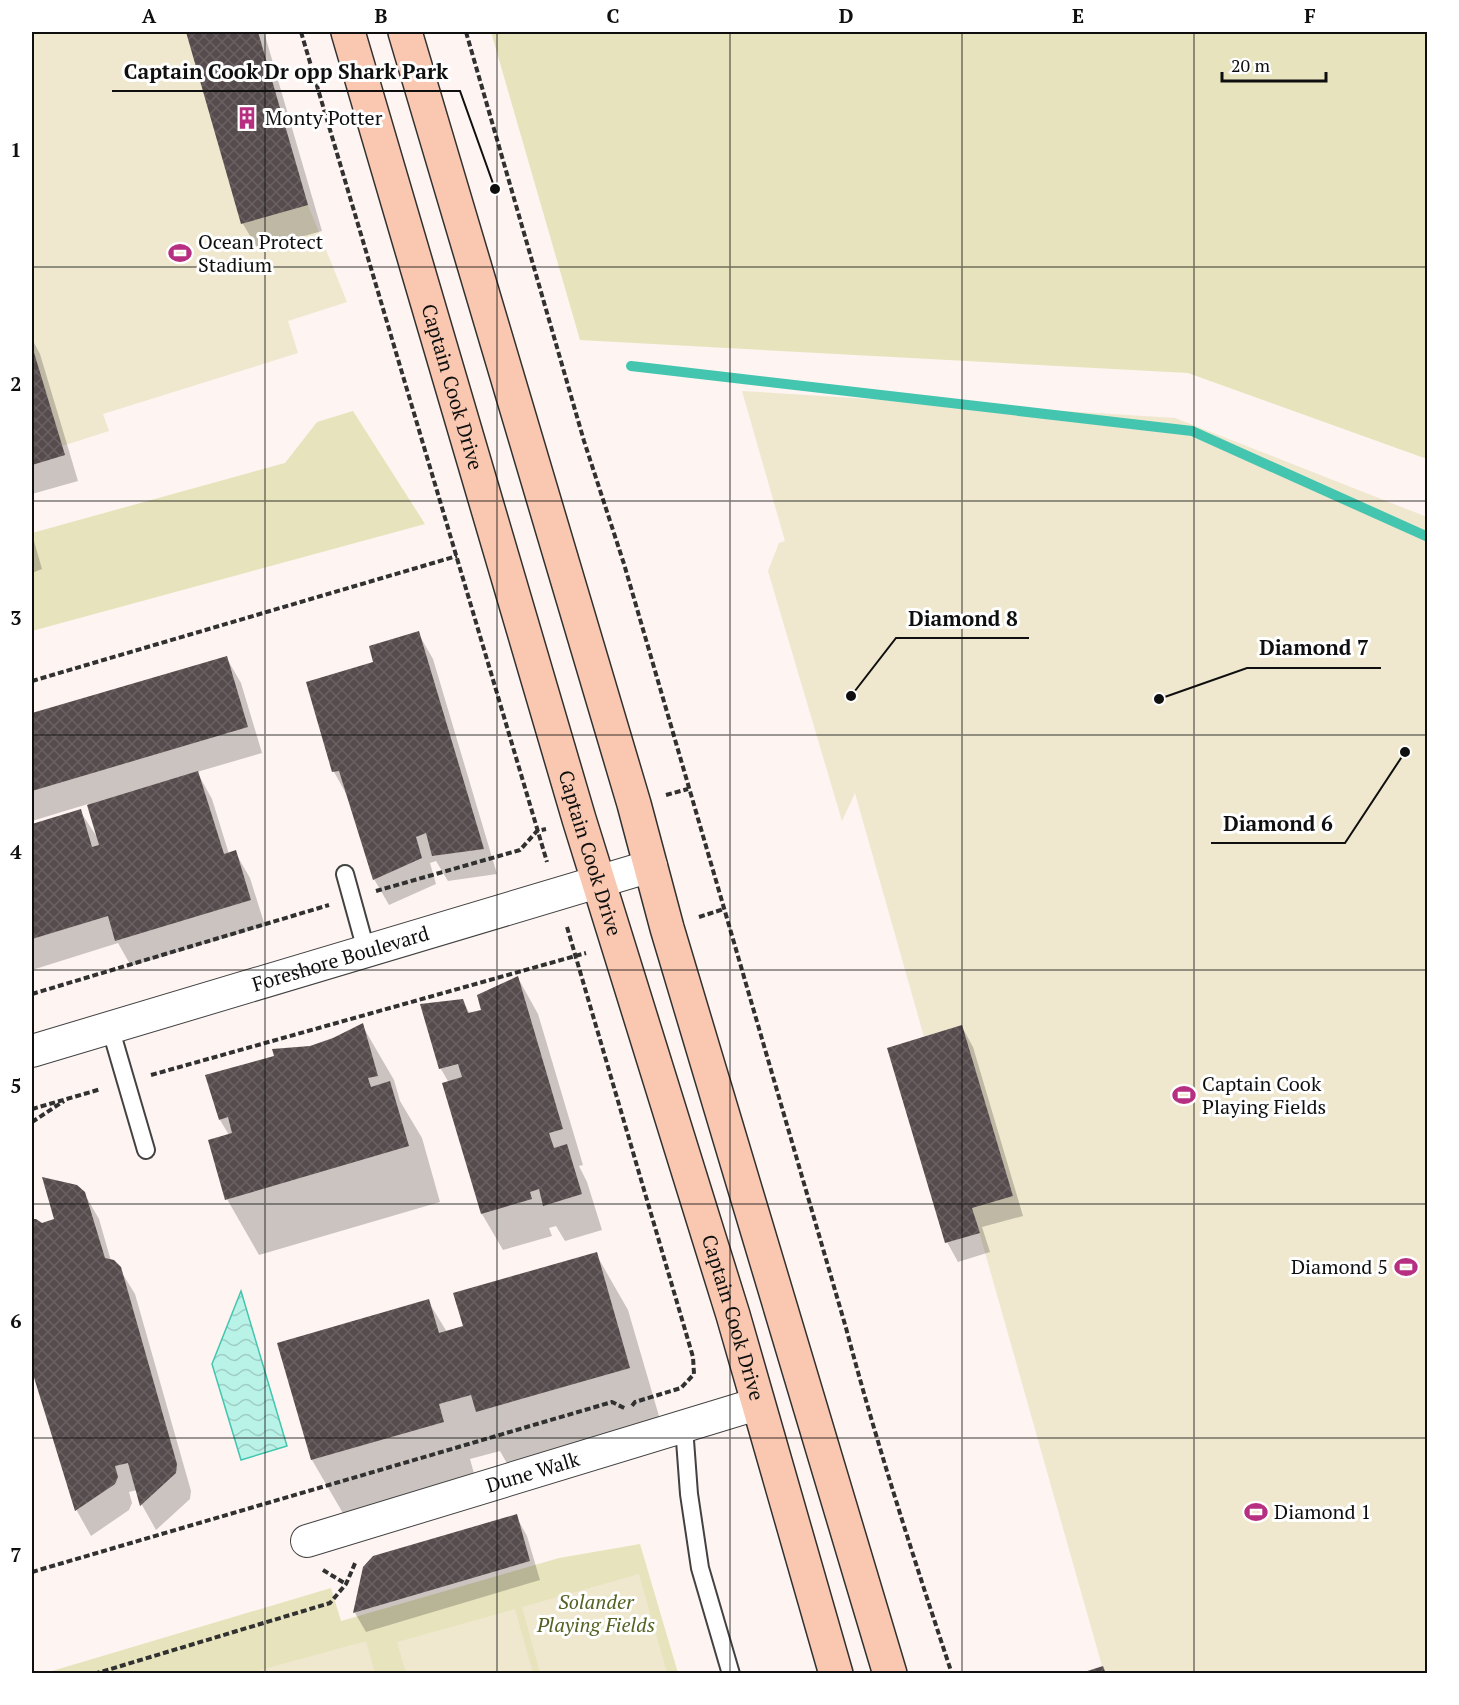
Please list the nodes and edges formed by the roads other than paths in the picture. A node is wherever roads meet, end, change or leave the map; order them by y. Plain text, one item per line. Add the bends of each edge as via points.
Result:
1 (348, 32) edge
2 (405, 32) edge
3 (651, 866) junction
4 (345, 874) dead end
5 (598, 882) junction
6 (366, 950) junction
7 (110, 1027) junction
8 (32, 1051) edge
9 (146, 1150) dead end
10 (757, 1404) junction
11 (684, 1427) junction
12 (307, 1541) dead end
13 (731, 1674) edge
14 (836, 1674) edge
15 (890, 1674) edge

1 - 5 main road, Captain Cook Drive
2 - 3 main road
3 - 5 street, Foreshore Boulevard
3 - 15 main road
4 - 6 lane
5 - 6 street, Foreshore Boulevard
5 - 10 main road, Captain Cook Drive
6 - 7 street, Foreshore Boulevard
7 - 8 street, Foreshore Boulevard
7 - 9 lane
10 - 11 street, Dune Walk
10 - 14 main road, Captain Cook Drive
11 - 12 street, Dune Walk
11 - 13 lane via 688,1494 700,1568

